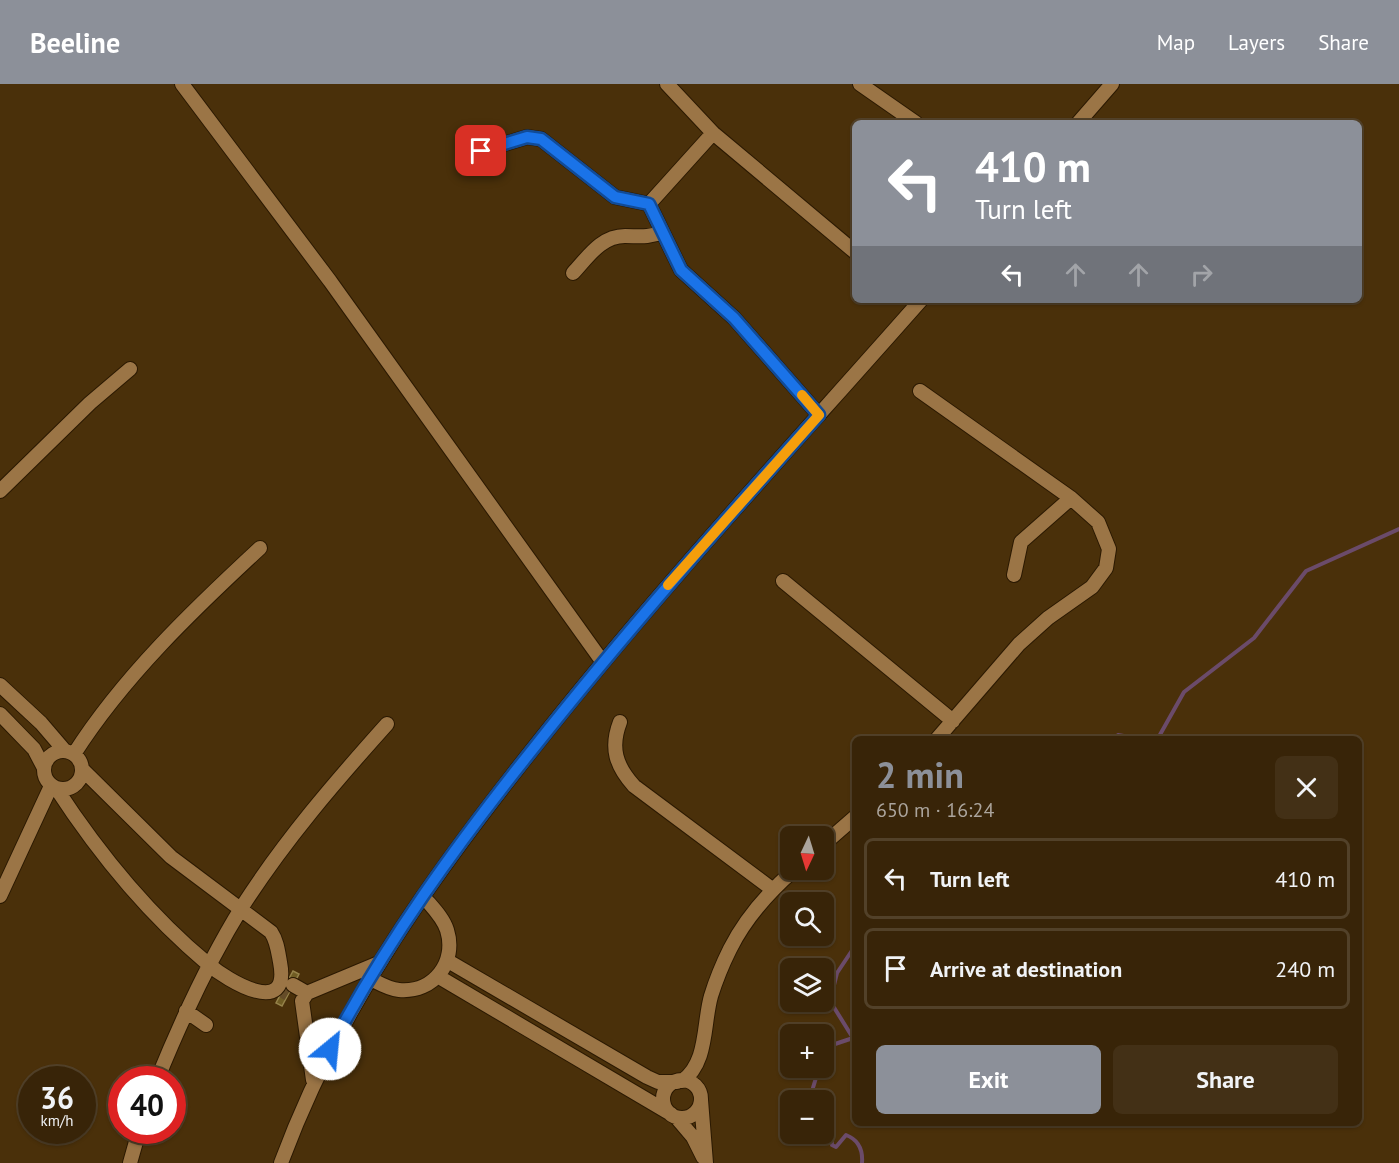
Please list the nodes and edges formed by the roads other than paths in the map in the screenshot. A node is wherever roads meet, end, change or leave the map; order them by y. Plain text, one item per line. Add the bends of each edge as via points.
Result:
1 (182, 84) edge
2 (667, 84) edge
3 (860, 84) edge
4 (1112, 84) edge
5 (912, 120) edge
6 (1081, 120) edge
7 (712, 133) junction
8 (481, 151) dead end
9 (649, 204) junction
10 (662, 231) junction
11 (852, 250) edge
12 (573, 273) dead end
13 (915, 303) edge
14 (130, 369) dead end
15 (920, 391) dead end
16 (819, 415) junction
17 (0, 491) edge
18 (1071, 498) junction
19 (260, 548) dead end
20 (1014, 575) dead end
21 (783, 581) dead end
22 (602, 661) junction
23 (0, 685) edge
24 (0, 714) edge
25 (953, 721) junction
26 (620, 722) dead end
27 (387, 724) dead end
28 (940, 736) edge
29 (70, 753) junction
30 (44, 768) junction
31 (82, 769) junction
32 (54, 787) junction
33 (852, 820) edge
34 (834, 835) edge
35 (782, 880) edge
36 (772, 889) junction
37 (0, 896) edge
38 (423, 896) junction
39 (242, 908) junction
40 (448, 961) junction
41 (379, 963) junction
42 (210, 966) junction
43 (439, 976) junction
44 (369, 978) junction
45 (285, 986) junction
46 (304, 997) junction
47 (186, 1011) junction
48 (206, 1025) dead end
49 (701, 1052) junction
50 (163, 1066) edge
51 (314, 1080) junction
52 (680, 1081) junction
53 (700, 1097) junction
54 (673, 1116) junction
55 (135, 1144) edge
56 (130, 1163) edge
57 (281, 1163) edge
58 (705, 1163) edge

1 - 22 street via 343,300
2 - 7 street
3 - 5 street
4 - 6 street
7 - 9 street
7 - 11 street
8 - 9 street via 527,137 541,139 615,197
9 - 10 street
10 - 12 street via 652,236 610,238
10 - 16 street via 681,270 734,318
13 - 16 street
14 - 17 street
15 - 18 street
16 - 22 street
18 - 20 street via 1020,542
18 - 25 street via 1098,522 1106,536 1106,568 1092,587 1018,644
19 - 29 street via 132,678
21 - 25 street
22 - 38 street via 461,839
23 - 29 street
24 - 30 street via 34,750
25 - 28 street
26 - 36 street via 614,753 634,786
27 - 39 street via 319,800
29 - 30 street via 49,757
29 - 31 street
30 - 32 street via 45,778
31 - 32 street via 74,786 62,790
31 - 39 street via 171,857
32 - 37 street
32 - 42 street via 125,882
33 - 34 street
35 - 36 street
36 - 49 street via 731,947 711,997
38 - 40 street via 447,928
38 - 41 street
39 - 42 street
39 - 45 street via 274,937
40 - 43 street
40 - 52 street via 647,1077 658,1082
41 - 44 street
41 - 46 street
42 - 45 street via 260,993
42 - 47 street
43 - 44 street via 423,986 401,990
43 - 54 street
44 - 51 street
45 - 46 street
46 - 51 street
47 - 48 street
47 - 50 street
49 - 52 street via 694,1073
49 - 53 street
51 - 57 street
52 - 53 street via 693,1084
52 - 54 street via 667,1088 663,1099
53 - 54 street via 693,1115
53 - 58 street
54 - 58 street via 693,1137
55 - 56 street

